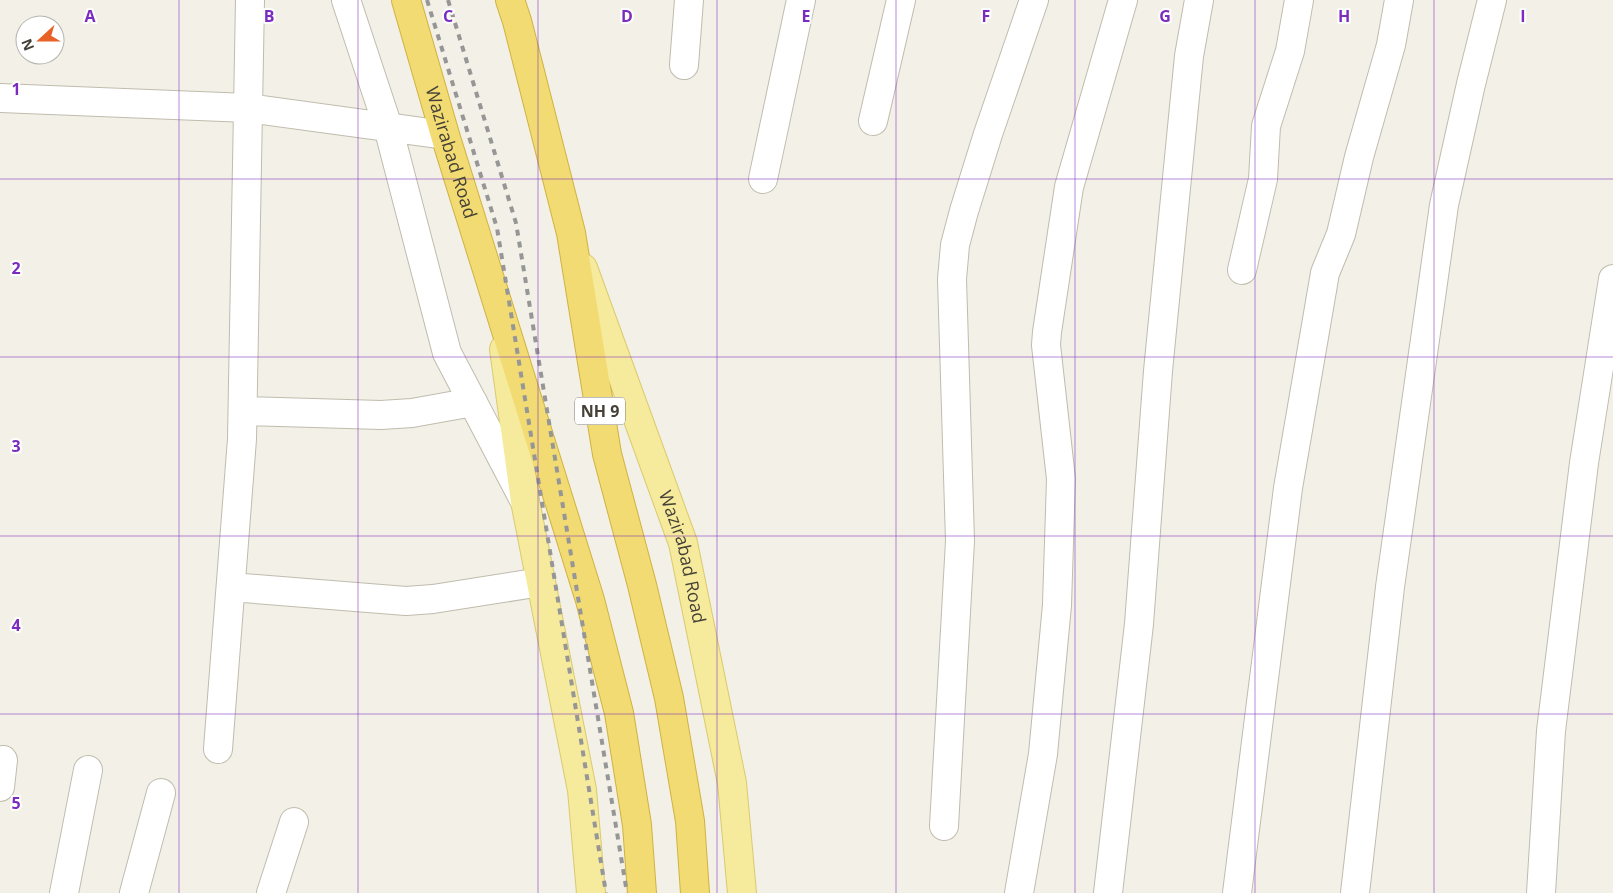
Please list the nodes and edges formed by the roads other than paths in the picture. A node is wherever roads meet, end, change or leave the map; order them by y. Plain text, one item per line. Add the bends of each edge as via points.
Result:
1 (250, 0) edge
2 (346, 0) edge
3 (406, 0) edge
4 (510, 0) edge
5 (689, 0) edge
6 (802, 0) edge
7 (901, 0) edge
8 (1034, 0) edge
9 (1123, 0) edge
10 (1199, 0) edge
11 (1299, 0) edge
12 (1399, 0) edge
13 (1492, 0) edge
14 (684, 65) dead end
15 (0, 98) edge
16 (248, 108) junction
17 (873, 121) dead end
18 (388, 127) junction
19 (445, 135) junction
20 (763, 179) dead end
21 (571, 234) junction
22 (1242, 270) dead end
23 (1613, 279) edge
24 (497, 304) junction
25 (473, 402) junction
26 (243, 411) junction
27 (525, 501) junction
28 (541, 582) junction
29 (231, 587) junction
30 (218, 749) dead end
31 (88, 770) dead end
32 (161, 793) dead end
33 (294, 822) dead end
34 (944, 826) dead end
35 (64, 893) edge
36 (134, 893) edge
37 (271, 893) edge
38 (591, 893) edge
39 (642, 893) edge
40 (695, 893) edge
41 (742, 893) edge
42 (1019, 893) edge
43 (1108, 893) edge
44 (1237, 893) edge
45 (1354, 893) edge
46 (1542, 893) edge

1 - 16 street
2 - 18 street
3 - 19 highway, Wazirabad Road
4 - 21 highway, Wazirabad Road / NH 9
5 - 14 street
6 - 20 street
7 - 17 street
8 - 34 street via 954,245 952,279 960,541
9 - 42 street via 1069,187 1047,332 1061,479 1057,605 1043,754
10 - 43 street via 1189,56 1158,371 1139,624
11 - 22 street via 1290,51 1266,126 1263,179
12 - 44 street via 1391,44 1340,234 1325,274 1288,488
13 - 45 street via 1444,205 1390,587
15 - 16 street
16 - 18 street
16 - 26 street
18 - 19 street
18 - 25 street via 447,353
19 - 24 highway, Wazirabad Road
21 - 40 highway, Wazirabad Road / NH 9 via 607,454 669,698 690,821
21 - 41 main road, Wazirabad Road via 683,543 732,782
23 - 46 street via 1584,463 1551,731
24 - 27 main road, Wazirabad Road
24 - 39 highway, Wazirabad Road via 590,600 619,713 637,825
25 - 26 street via 381,415
25 - 27 street
26 - 29 street
27 - 28 main road, Wazirabad Road
28 - 29 street via 406,601
28 - 38 main road, Wazirabad Road via 582,790
29 - 30 street
31 - 35 street
32 - 36 street
33 - 37 street

